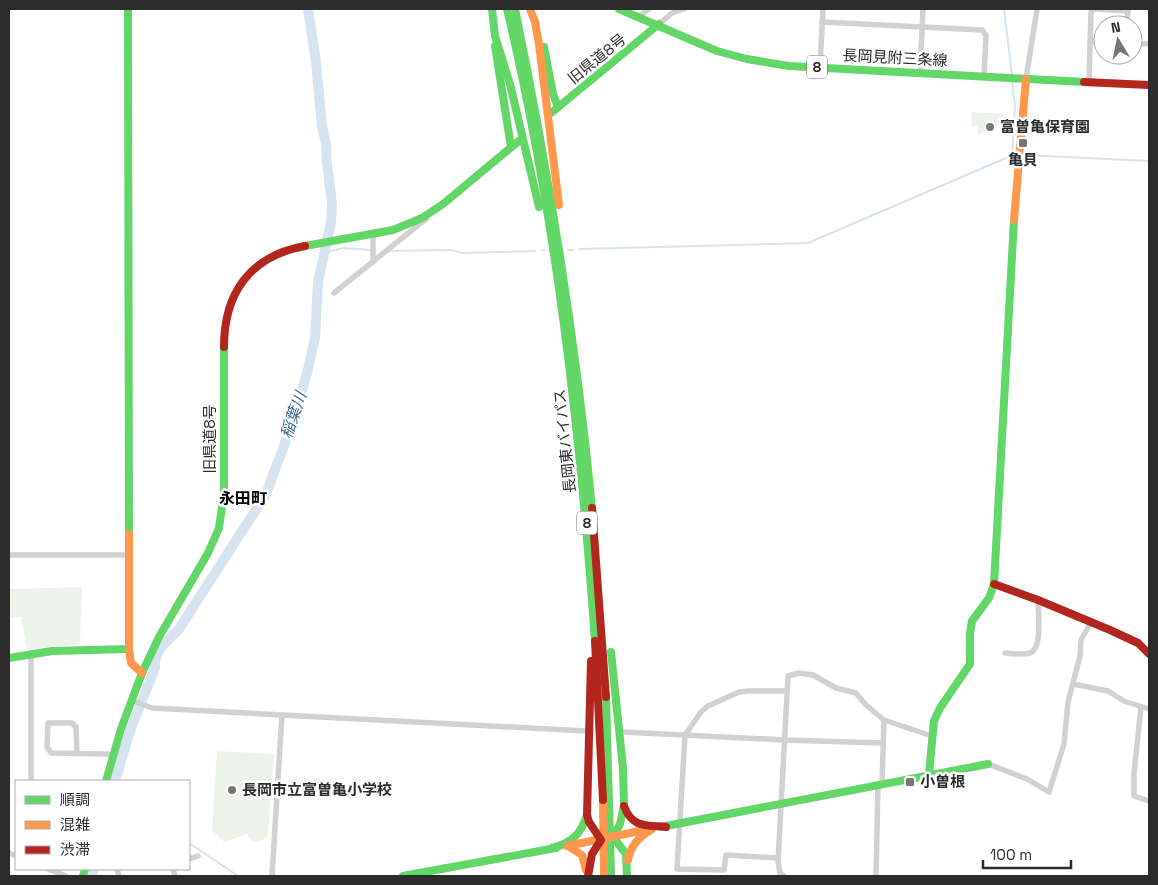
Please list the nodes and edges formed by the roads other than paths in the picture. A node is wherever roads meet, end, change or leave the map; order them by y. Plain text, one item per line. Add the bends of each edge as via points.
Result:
1 (128, 9) edge
2 (485, 9) edge
3 (492, 9) edge
4 (530, 9) edge
5 (540, 9) edge
6 (619, 9) edge
7 (649, 9) edge
8 (684, 9) edge
9 (823, 9) edge
10 (923, 9) edge
11 (1037, 9) edge
12 (1128, 10) edge
13 (512, 12) edge
14 (640, 16) junction
15 (822, 22) junction
16 (659, 24) junction
17 (922, 27) junction
18 (537, 35) junction
19 (496, 38) junction
20 (1090, 41) junction
21 (1093, 41) edge
22 (820, 68) junction
23 (920, 73) junction
24 (984, 76) junction
25 (1026, 79) junction
26 (1088, 82) junction
27 (1149, 85) edge
28 (558, 106) junction
29 (551, 113) dead end
30 (520, 140) dead end
31 (511, 147) junction
32 (442, 205) junction
33 (373, 233) junction
34 (552, 248) junction
35 (562, 257) junction
36 (373, 262) junction
37 (334, 294) dead end
38 (584, 493) junction
39 (594, 512) junction
40 (9, 555) edge
41 (129, 555) junction
42 (994, 584) junction
43 (1038, 600) junction
44 (1091, 622) junction
45 (129, 649) junction
46 (1006, 653) dead end
47 (31, 654) junction
48 (1149, 654) edge
49 (9, 658) edge
50 (142, 673) junction
51 (1072, 684) junction
52 (787, 691) junction
53 (131, 700) junction
54 (1141, 707) junction
55 (1149, 709) edge
56 (282, 715) junction
57 (884, 720) junction
58 (586, 731) dead end
59 (622, 732) dead end
60 (685, 735) junction
61 (932, 736) junction
62 (785, 740) junction
63 (883, 743) junction
64 (77, 753) junction
65 (113, 756) junction
66 (988, 764) joint
67 (929, 774) junction
68 (31, 780) edge
69 (106, 780) edge
70 (880, 784) junction
71 (607, 798) junction
72 (1149, 800) edge
73 (781, 804) junction
74 (624, 805) junction
75 (587, 815) junction
76 (679, 824) junction
77 (666, 827) junction
78 (652, 829) junction
79 (613, 837) junction
80 (601, 840) junction
81 (568, 846) junction
82 (552, 848) junction
83 (198, 856) dead end
84 (778, 858) junction
85 (190, 859) edge
86 (627, 861) junction
87 (51, 870) edge
88 (66, 876) edge
89 (272, 876) edge
90 (403, 876) edge
91 (587, 876) edge
92 (609, 876) edge
93 (627, 876) edge
94 (784, 876) edge
95 (876, 876) edge

1 - 41 main road
2 - 19 main road
3 - 19 main road
4 - 18 main road
5 - 18 main road
6 - 14 main road, 長岡見附三条線 / 8
7 - 14 street
8 - 16 street via 672,13
9 - 15 street
10 - 17 street
11 - 25 street
12 - 20 street via 1094,9 1091,12
13 - 34 main road, 長岡東バイパス / 8
13 - 35 main road, 長岡東バイパス / 8 via 532,85
14 - 16 main road, 長岡見附三条線 / 8
15 - 17 street
15 - 22 street
16 - 22 main road, 長岡見附三条線 / 8 via 707,47 741,58
16 - 28 main road, 旧県道8号
17 - 23 street
17 - 24 street via 985,32
18 - 28 main road via 544,47
18 - 35 main road via 561,222
19 - 31 main road
19 - 34 main road via 544,228
20 - 21 street
20 - 26 street
22 - 23 main road, 長岡見附三条線 / 8
23 - 24 main road, 長岡見附三条線 / 8
24 - 25 main road, 長岡見附三条線 / 8
25 - 26 main road, 長岡見附三条線 / 8
25 - 42 main road via 1015,196
26 - 27 main road, 長岡見附三条線 / 8
28 - 29 main road, 旧県道8号
30 - 31 main road
31 - 32 main road
32 - 33 main road via 410,224
32 - 36 street
33 - 36 street
33 - 50 main road, 旧県道8号 via 291,249 267,258 249,272 234,295 227,312 224,336 224,484 219,528
34 - 38 main road, 長岡東バイパス / 8
35 - 39 main road, 長岡東バイパス / 8
36 - 37 street
38 - 71 main road, 長岡東バイパス / 8
38 - 75 main road, 8 via 591,679
39 - 71 main road, 長岡東バイパス / 8 via 606,682
39 - 74 main road, 8
40 - 41 street
41 - 45 main road
42 - 43 main road
42 - 61 main road via 989,598 972,620 970,664 940,708
43 - 44 main road
43 - 46 street via 1036,648 1029,653
44 - 48 main road via 1138,643
44 - 51 street via 1081,640
45 - 47 main road
45 - 50 main road via 131,663
47 - 49 main road
47 - 68 street
50 - 53 main road, 旧県道8号
51 - 54 street via 1108,691
51 - 66 street via 1064,744 1049,792
52 - 57 street via 788,676 799,673 812,675 836,688 856,693
52 - 60 street via 739,692 708,706
52 - 62 street
53 - 56 street via 152,708
53 - 65 main road, 旧県道8号
54 - 55 street
54 - 72 street via 1134,796
56 - 58 street
56 - 89 street
57 - 61 street
57 - 63 street
59 - 60 street
60 - 62 street
60 - 76 street
61 - 67 main road
62 - 63 street
62 - 73 street
63 - 70 street
64 - 64 street via 76,728 72,723 48,723 49,752
64 - 65 street
65 - 69 main road, 旧県道8号
66 - 67 main road
67 - 70 main road
70 - 73 main road
70 - 95 street
71 - 92 main road, 長岡東バイパス / 8
73 - 76 main road
73 - 84 street
74 - 77 main road via 638,824
74 - 79 main road, 8
75 - 80 main road
75 - 82 main road via 576,837 565,845
76 - 77 main road
76 - 84 street via 676,869 724,870 726,855
77 - 78 main road
78 - 79 main road
78 - 86 main road via 632,847
79 - 80 main road
79 - 86 main road via 624,850
80 - 81 main road
80 - 91 main road via 592,854
81 - 82 main road
81 - 91 main road via 584,856
82 - 90 main road
83 - 85 street
84 - 94 street via 780,873
86 - 93 main road
87 - 88 street

